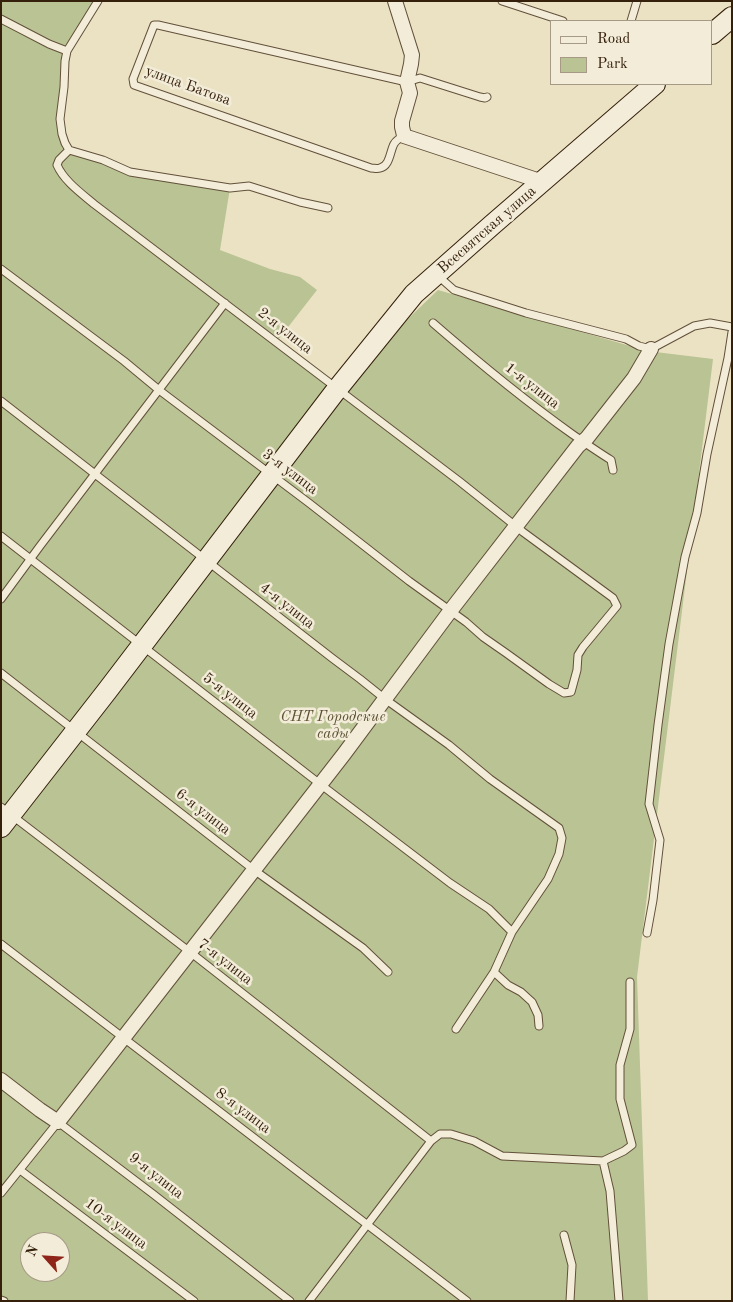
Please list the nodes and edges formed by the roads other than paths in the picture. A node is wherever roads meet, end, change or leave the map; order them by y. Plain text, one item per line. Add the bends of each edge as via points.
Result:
1 (98, 1) edge
2 (395, 1) edge
3 (502, 1) edge
4 (637, 1) edge
5 (732, 17) edge
6 (1, 19) edge
7 (560, 20) edge
8 (631, 20) edge
9 (713, 33) edge
10 (66, 50) junction
11 (407, 82) junction
12 (654, 85) edge
13 (487, 97) dead end
14 (404, 136) junction
15 (69, 150) junction
16 (543, 182) junction
17 (328, 208) dead end
18 (1, 269) edge
19 (437, 274) junction
20 (225, 303) junction
21 (433, 323) dead end
22 (732, 327) edge
23 (732, 332) edge
24 (652, 349) junction
25 (159, 390) junction
26 (336, 391) junction
27 (1, 401) edge
28 (583, 441) junction
29 (613, 470) dead end
30 (95, 474) junction
31 (272, 475) junction
32 (516, 526) junction
33 (1, 536) edge
34 (31, 559) junction
35 (206, 560) junction
36 (1, 599) edge
37 (451, 610) junction
38 (142, 645) junction
39 (1, 673) edge
40 (564, 694) joint
41 (385, 699) junction
42 (76, 731) junction
43 (320, 784) junction
44 (4, 816) edge
45 (254, 870) junction
46 (512, 932) junction
47 (647, 933) dead end
48 (1, 944) edge
49 (190, 952) junction
50 (388, 972) dead end
51 (494, 972) junction
52 (630, 982) dead end
53 (539, 1026) dead end
54 (456, 1029) dead end
55 (124, 1038) junction
56 (1, 1080) edge
57 (58, 1122) junction
58 (430, 1141) junction
59 (603, 1161) junction
60 (20, 1170) junction
61 (1, 1193) edge
62 (367, 1224) junction
63 (564, 1236) dead end
64 (194, 1301) edge
65 (290, 1301) edge
66 (308, 1301) edge
67 (466, 1301) edge
68 (570, 1301) edge
69 (619, 1301) edge

1 - 10 lane
2 - 11 street via 412,55
3 - 7 lane
4 - 8 lane
5 - 9 street
6 - 10 lane
10 - 15 lane via 60,119
11 - 13 lane via 420,78
11 - 14 street via 410,93 402,121
11 - 14 lane, улица Батова via 154,25 133,79 134,85 371,168 385,166 394,144
12 - 16 street, Всесвятская улица
14 - 16 street
15 - 17 lane via 130,172 230,188 249,186
15 - 20 lane, 2-я улица via 57,165 74,187
16 - 19 street, Всесвятская улица
18 - 25 lane, 3-я улица
19 - 24 lane via 454,290
19 - 26 street, Всесвятская улица via 414,294
20 - 25 lane
20 - 26 lane, 2-я улица
21 - 28 lane, 1-я улица via 478,362
22 - 24 lane via 710,323 694,326
23 - 47 lane via 669,644 649,804 660,840
24 - 28 street via 634,378
25 - 30 lane
25 - 31 lane, 3-я улица
26 - 31 street, Всесвятская улица
26 - 32 lane, 2-я улица
27 - 30 lane, 4-я улица
28 - 29 lane, 1-я улица via 611,460
28 - 32 street
30 - 34 lane
30 - 35 lane, 4-я улица
31 - 35 street, Всесвятская улица
31 - 37 lane, 3-я улица
32 - 37 street
32 - 40 lane, 2-я улица via 612,598 617,606 582,646 571,692
33 - 34 lane, 5-я улица
34 - 36 lane
34 - 38 lane, 5-я улица
35 - 38 street, Всесвятская улица
35 - 41 lane, 4-я улица
37 - 40 lane, 3-я улица
37 - 41 street
38 - 42 street, Всесвятская улица
38 - 43 lane, 5-я улица
39 - 42 lane, 6-я улица
41 - 43 street
41 - 46 lane, 4-я улица via 449,745 490,780 559,828 562,838 552,871
42 - 44 street, Всесвятская улица
42 - 45 lane, 6-я улица
43 - 45 street
43 - 46 lane, 5-я улица via 450,883 490,909
44 - 49 lane, 7-я улица
45 - 49 street
45 - 50 lane, 6-я улица via 363,948
46 - 51 lane
48 - 55 lane, 8-я улица
49 - 55 street
49 - 58 lane, 7-я улица
51 - 53 lane via 532,1002
51 - 54 lane
52 - 59 lane via 630,1029 620,1065 620,1099 632,1145
55 - 57 street
55 - 62 lane, 8-я улица
56 - 57 street, 9-я улица
57 - 60 lane
57 - 65 lane, 9-я улица
58 - 59 lane via 440,1134 451,1134 474,1141 502,1156
58 - 62 lane
59 - 69 lane via 610,1191
60 - 61 lane
60 - 64 lane, 10-я улица
62 - 66 lane
62 - 67 lane, 8-я улица
63 - 68 lane via 572,1265

